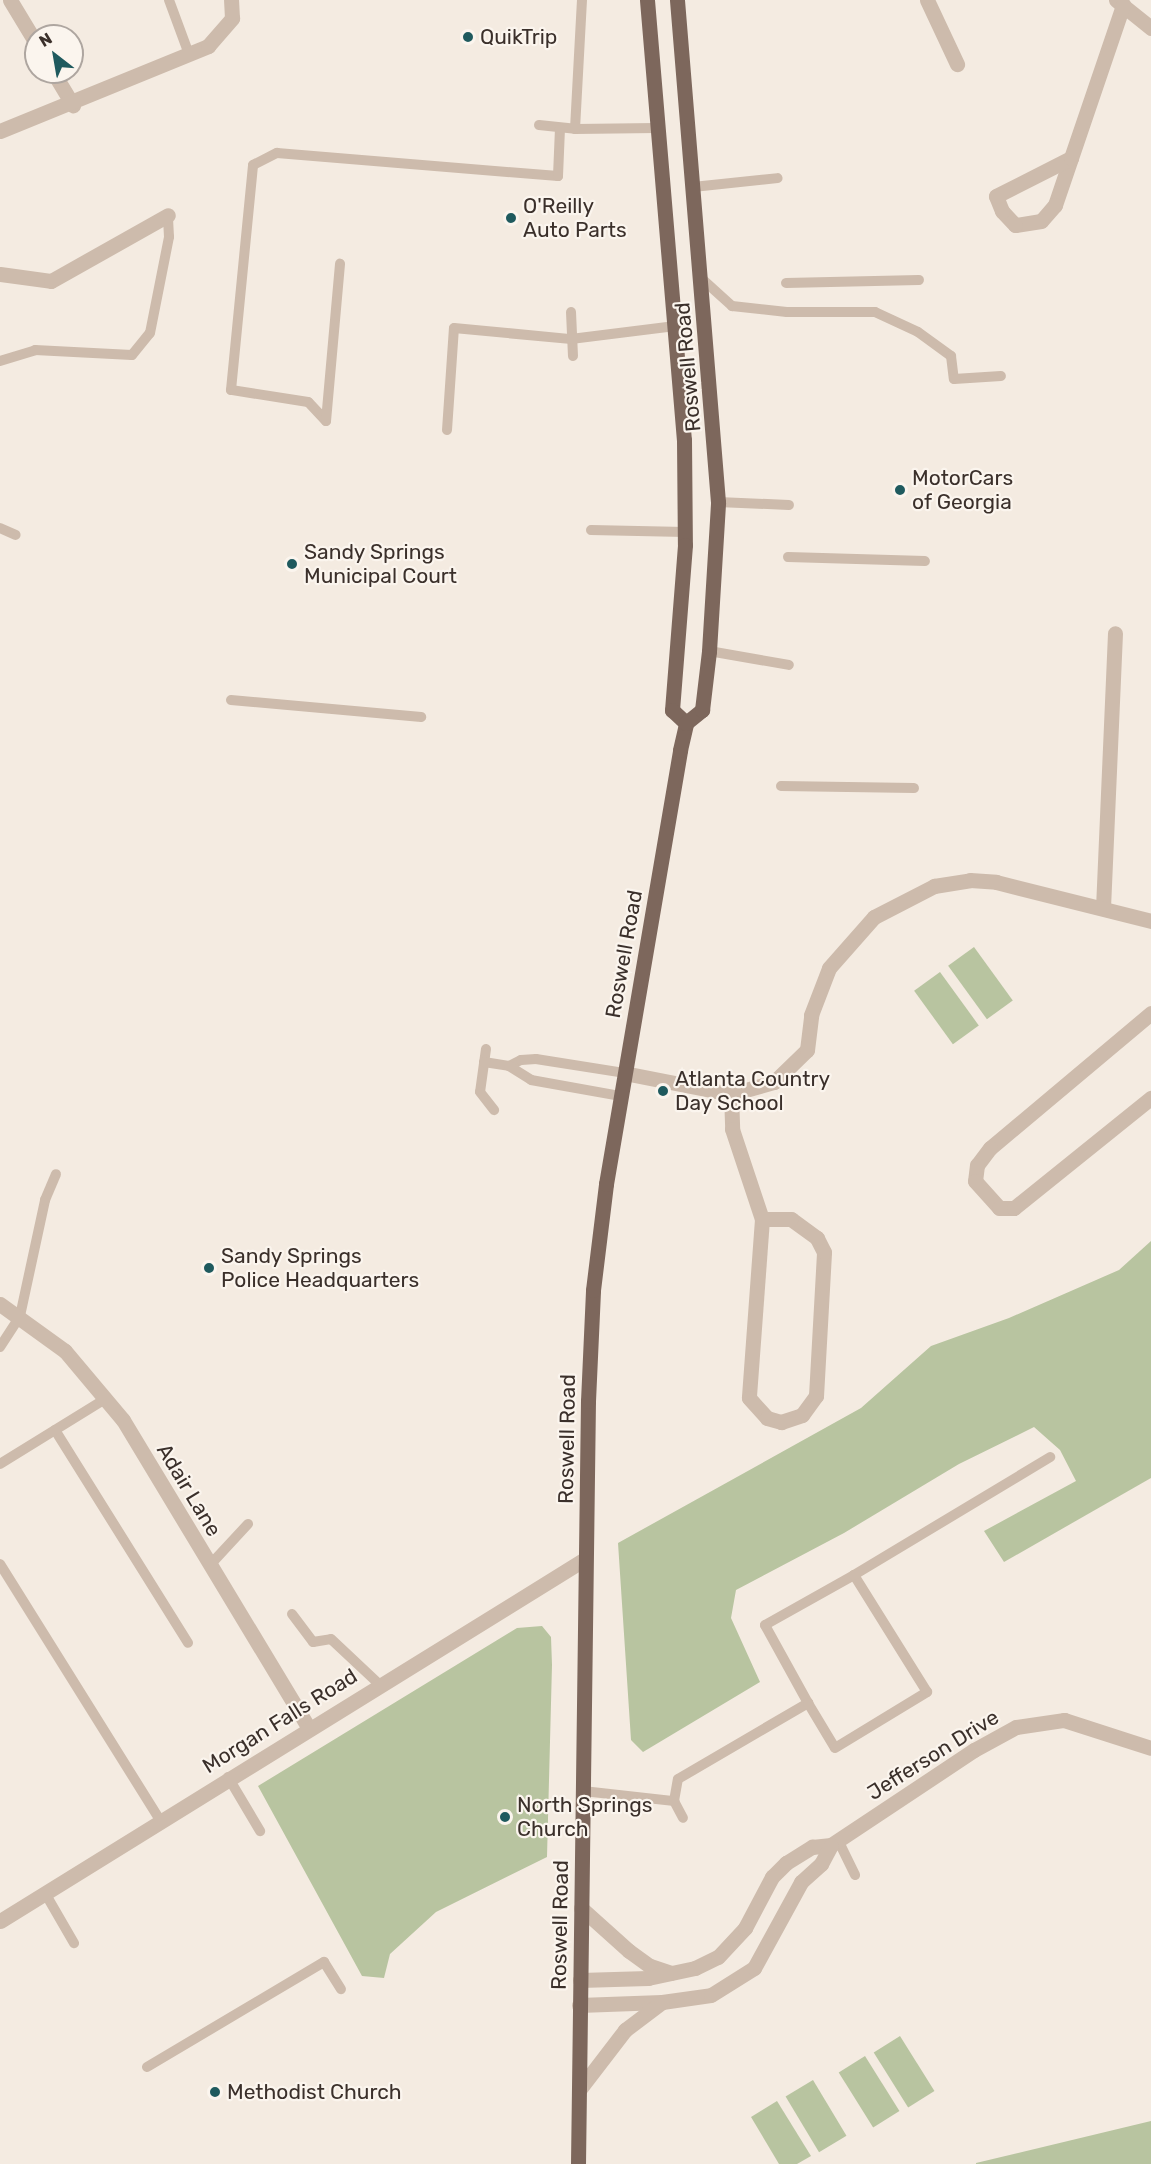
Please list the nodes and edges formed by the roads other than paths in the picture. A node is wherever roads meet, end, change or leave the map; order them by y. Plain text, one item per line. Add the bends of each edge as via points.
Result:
1 (10, 0) edge
2 (170, 0) edge
3 (231, 0) edge
4 (582, 0) edge
5 (647, 0) edge
6 (677, 0) edge
7 (927, 0) edge
8 (1119, 3) edge
9 (24, 24) edge
10 (1151, 28) edge
11 (189, 54) junction
12 (957, 64) dead end
13 (60, 84) edge
14 (73, 105) junction
15 (539, 125) dead end
16 (560, 128) junction
17 (656, 128) junction
18 (574, 129) junction
19 (0, 131) edge
20 (1071, 158) junction
21 (778, 178) dead end
22 (693, 187) junction
23 (168, 215) joint
24 (340, 264) dead end
25 (0, 274) edge
26 (701, 278) junction
27 (919, 280) dead end
28 (786, 283) dead end
29 (571, 312) dead end
30 (675, 326) junction
31 (571, 339) junction
32 (573, 356) dead end
33 (0, 361) edge
34 (1001, 376) dead end
35 (447, 430) dead end
36 (718, 502) junction
37 (789, 505) dead end
38 (0, 528) edge
39 (591, 530) dead end
40 (685, 532) junction
41 (16, 535) dead end
42 (788, 557) dead end
43 (925, 561) dead end
44 (1115, 633) dead end
45 (709, 651) junction
46 (789, 665) dead end
47 (231, 700) dead end
48 (421, 717) dead end
49 (686, 723) junction
50 (781, 786) dead end
51 (914, 788) dead end
52 (1103, 908) junction
53 (1151, 921) edge
54 (1151, 1013) edge
55 (486, 1049) dead end
56 (484, 1062) junction
57 (509, 1066) junction
58 (624, 1073) junction
59 (731, 1094) junction
60 (620, 1096) junction
61 (1151, 1098) edge
62 (494, 1110) dead end
63 (56, 1174) dead end
64 (762, 1219) junction
65 (0, 1304) edge
66 (20, 1316) junction
67 (0, 1347) edge
68 (107, 1398) junction
69 (55, 1430) junction
70 (1050, 1456) dead end
71 (0, 1464) edge
72 (248, 1524) dead end
73 (585, 1559) junction
74 (0, 1564) edge
75 (210, 1565) junction
76 (854, 1575) junction
77 (292, 1614) dead end
78 (188, 1643) dead end
79 (379, 1684) junction
80 (808, 1703) junction
81 (308, 1727) junction
82 (1151, 1748) edge
83 (228, 1777) junction
84 (583, 1791) junction
85 (674, 1801) junction
86 (683, 1818) dead end
87 (160, 1820) junction
88 (260, 1831) dead end
89 (834, 1843) junction
90 (855, 1875) dead end
91 (45, 1893) junction
92 (581, 1908) junction
93 (0, 1921) edge
94 (74, 1943) dead end
95 (671, 1973) junction
96 (580, 1980) junction
97 (341, 1989) dead end
98 (662, 2002) junction
99 (579, 2005) junction
100 (147, 2067) dead end
101 (579, 2090) junction
102 (578, 2164) edge

1 - 9 street
2 - 11 lane
3 - 11 street via 232,18 208,46
4 - 18 lane
5 - 17 main road, Roswell Road
6 - 22 main road, Roswell Road via 680,74
7 - 12 street
8 - 10 street
8 - 20 street
11 - 14 street
13 - 14 street
14 - 19 street
15 - 16 lane
16 - 18 lane
16 - 24 lane via 558,176 277,153 253,165 231,390 308,402 326,421
17 - 18 lane
17 - 30 main road, Roswell Road
20 - 20 street via 996,196 1002,212 1015,225 1041,221 1055,205
21 - 22 lane
22 - 26 main road, Roswell Road
23 - 25 street via 51,281
23 - 33 lane via 168,237 150,333 132,355 35,350
26 - 34 lane via 732,306 787,312 875,312 918,332 951,356 954,379
26 - 36 main road, Roswell Road
27 - 28 lane
29 - 31 lane
30 - 31 lane
30 - 40 main road, Roswell Road via 684,440
31 - 32 lane
31 - 35 lane via 454,328
36 - 37 lane
36 - 45 main road, Roswell Road
38 - 41 lane
39 - 40 lane
40 - 49 main road, Roswell Road via 672,710
42 - 43 lane
44 - 52 street
45 - 46 lane
45 - 49 main road, Roswell Road via 702,710
47 - 48 lane
49 - 58 main road, Roswell Road
50 - 51 lane
52 - 53 street
52 - 59 street via 996,882 970,880 934,886 874,917 829,968 811,1015 807,1050 774,1082
54 - 61 street via 990,1148 977,1165 975,1181 999,1208 1014,1208
55 - 56 lane
56 - 57 lane
56 - 62 lane via 480,1092
57 - 58 lane via 536,1059
57 - 60 lane via 531,1080
58 - 59 street
58 - 60 main road, Roswell Road
59 - 64 street via 732,1129
60 - 73 main road, Roswell Road via 593,1290
63 - 66 lane via 45,1200
64 - 64 street via 749,1398 767,1418 781,1422 801,1415 816,1396 824,1251 817,1238 791,1220
65 - 66 street, Adair Lane
66 - 67 lane
66 - 68 street, Adair Lane via 65,1351
68 - 69 lane
68 - 75 street, Adair Lane
69 - 71 lane
69 - 78 lane
70 - 76 lane
72 - 75 lane
73 - 79 street, Morgan Falls Road
73 - 84 main road, Roswell Road
74 - 87 lane
75 - 81 street, Adair Lane
76 - 80 lane via 765,1625
76 - 80 lane via 927,1692 835,1748
77 - 79 lane via 313,1642 331,1639
79 - 81 street, Morgan Falls Road
80 - 85 lane via 678,1779
81 - 83 street, Morgan Falls Road
82 - 89 street, Jefferson Drive via 1064,1720 1016,1727 974,1750
83 - 87 street, Morgan Falls Road
83 - 88 lane
84 - 85 lane
84 - 92 main road, Roswell Road
85 - 86 lane
87 - 91 street, Morgan Falls Road
89 - 90 lane
89 - 95 street, Jefferson Drive via 812,1847 786,1863 772,1877 745,1928 718,1957 695,1968
89 - 98 street, Jefferson Drive via 821,1864 801,1882 754,1968 711,1995
91 - 93 street, Morgan Falls Road
91 - 94 lane
92 - 95 street via 629,1951 651,1966
92 - 96 main road, Roswell Road
95 - 96 street, Jefferson Drive via 624,1981
96 - 99 main road, Roswell Road
97 - 100 lane via 324,1962
98 - 99 street, Jefferson Drive
98 - 101 street, Jefferson Drive via 625,2030
99 - 101 main road, Roswell Road
101 - 102 main road, Roswell Road

